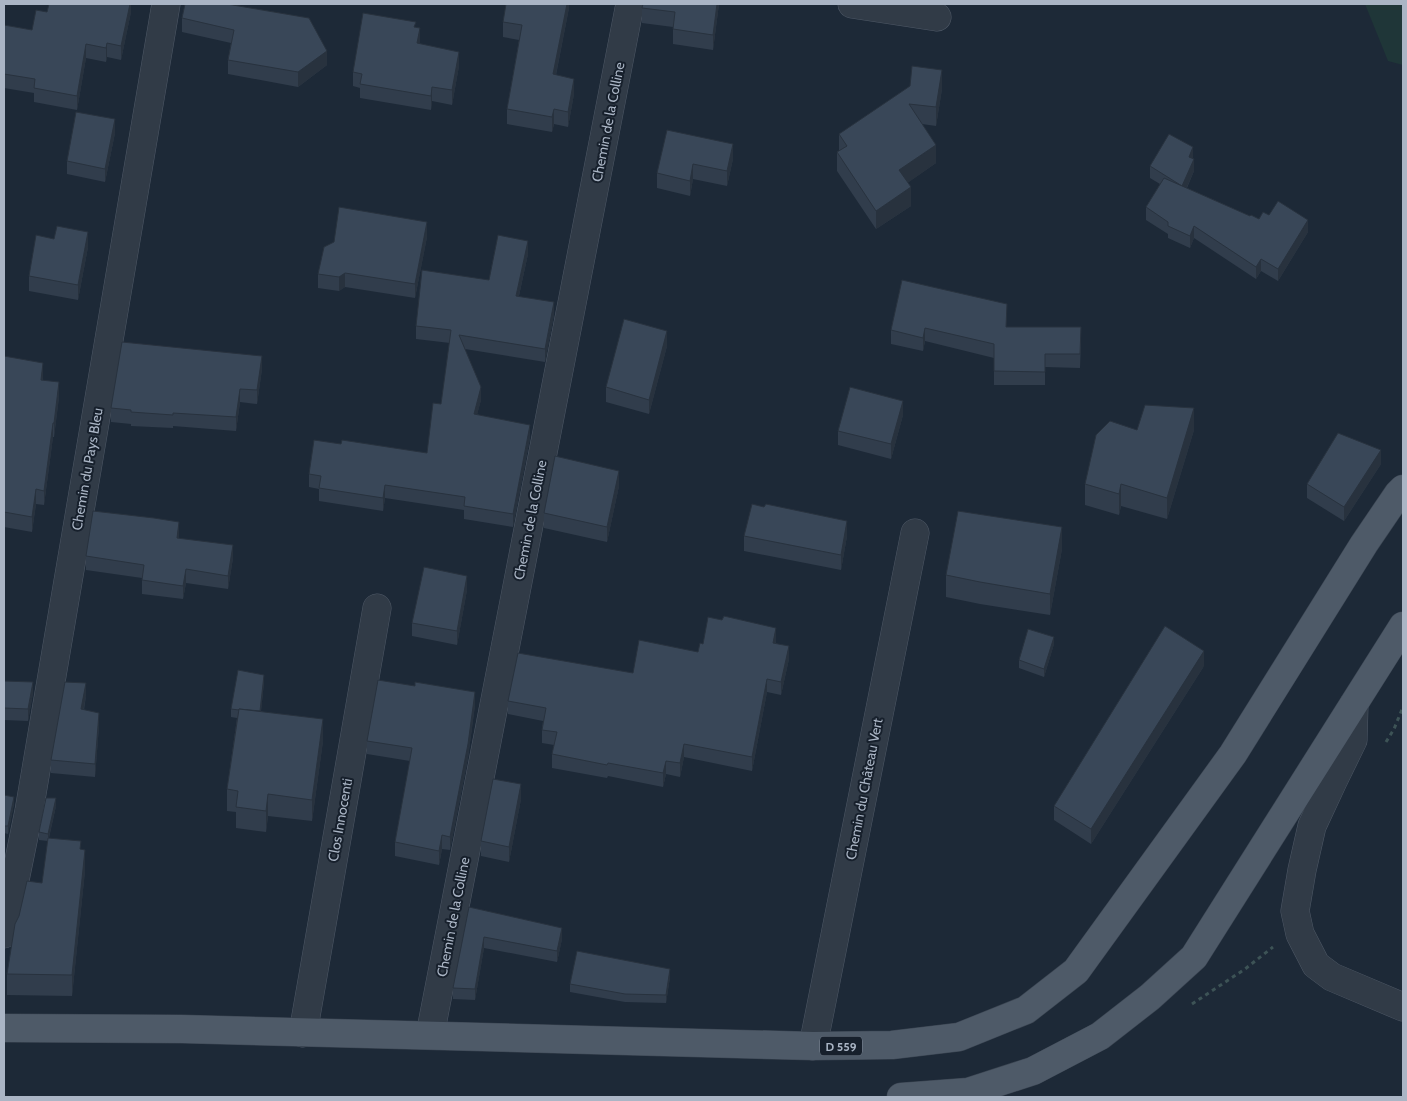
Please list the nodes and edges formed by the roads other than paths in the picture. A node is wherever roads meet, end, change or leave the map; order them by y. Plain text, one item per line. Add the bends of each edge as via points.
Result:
1 (166, 4) edge
2 (630, 4) edge
3 (852, 4) edge
4 (937, 17) dead end
5 (1403, 488) edge
6 (915, 533) dead end
7 (377, 608) dead end
8 (1403, 626) edge
9 (1354, 704) junction
10 (4, 934) edge
11 (1403, 1008) edge
12 (4, 1028) edge
13 (303, 1033) junction
14 (430, 1035) junction
15 (813, 1046) junction
16 (901, 1097) edge

1 - 10 street, Chemin du Pays Bleu via 31,802
2 - 14 street, Chemin de la Colline
3 - 4 street
5 - 15 main road, D 559 via 1364,544 1233,754 1076,972 1026,1010 958,1037 892,1045
6 - 15 street, Chemin du Château Vert
7 - 13 street, Clos Innocenti
8 - 9 main road
9 - 11 street via 1354,740 1312,826 1295,912 1300,934 1316,965 1332,978
9 - 16 main road via 1194,957 1150,997 1100,1036 1033,1071 968,1092
12 - 13 main road, D 559
13 - 14 main road, D 559
14 - 15 main road, D 559

